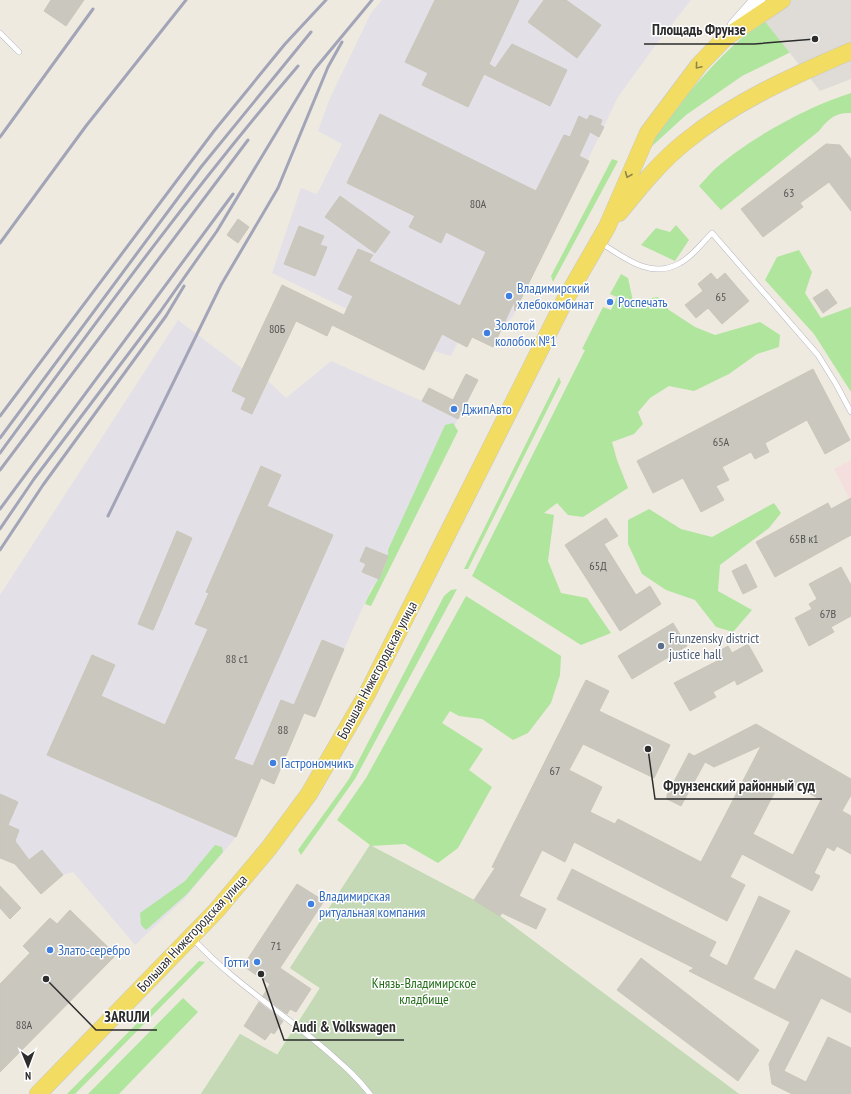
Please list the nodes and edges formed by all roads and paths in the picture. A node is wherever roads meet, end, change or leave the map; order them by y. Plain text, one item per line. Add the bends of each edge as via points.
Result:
1 (758, 0) edge
2 (782, 0) edge
3 (0, 33) edge
4 (725, 38) junction
5 (851, 51) edge
6 (19, 52) dead end
7 (607, 227) junction
8 (599, 242) junction
9 (851, 412) edge
10 (191, 937) junction
11 (38, 1094) edge
12 (370, 1094) edge

1 - 4 main road
2 - 4 main road, Большая Нижегородская улица
3 - 6 lane
4 -> 7 main road, Большая Нижегородская улица via 699,65 648,133
5 - 7 main road, Большая Нижегородская улица via 780,82 733,108 686,142 651,174
7 - 8 main road, Большая Нижегородская улица
8 - 9 lane via 646,270 670,268 681,263 712,233 818,355
8 - 10 main road, Большая Нижегородская улица via 565,300 367,694 313,787 269,848
10 - 11 main road, Большая Нижегородская улица
10 - 12 lane via 224,971 297,1025 356,1075

